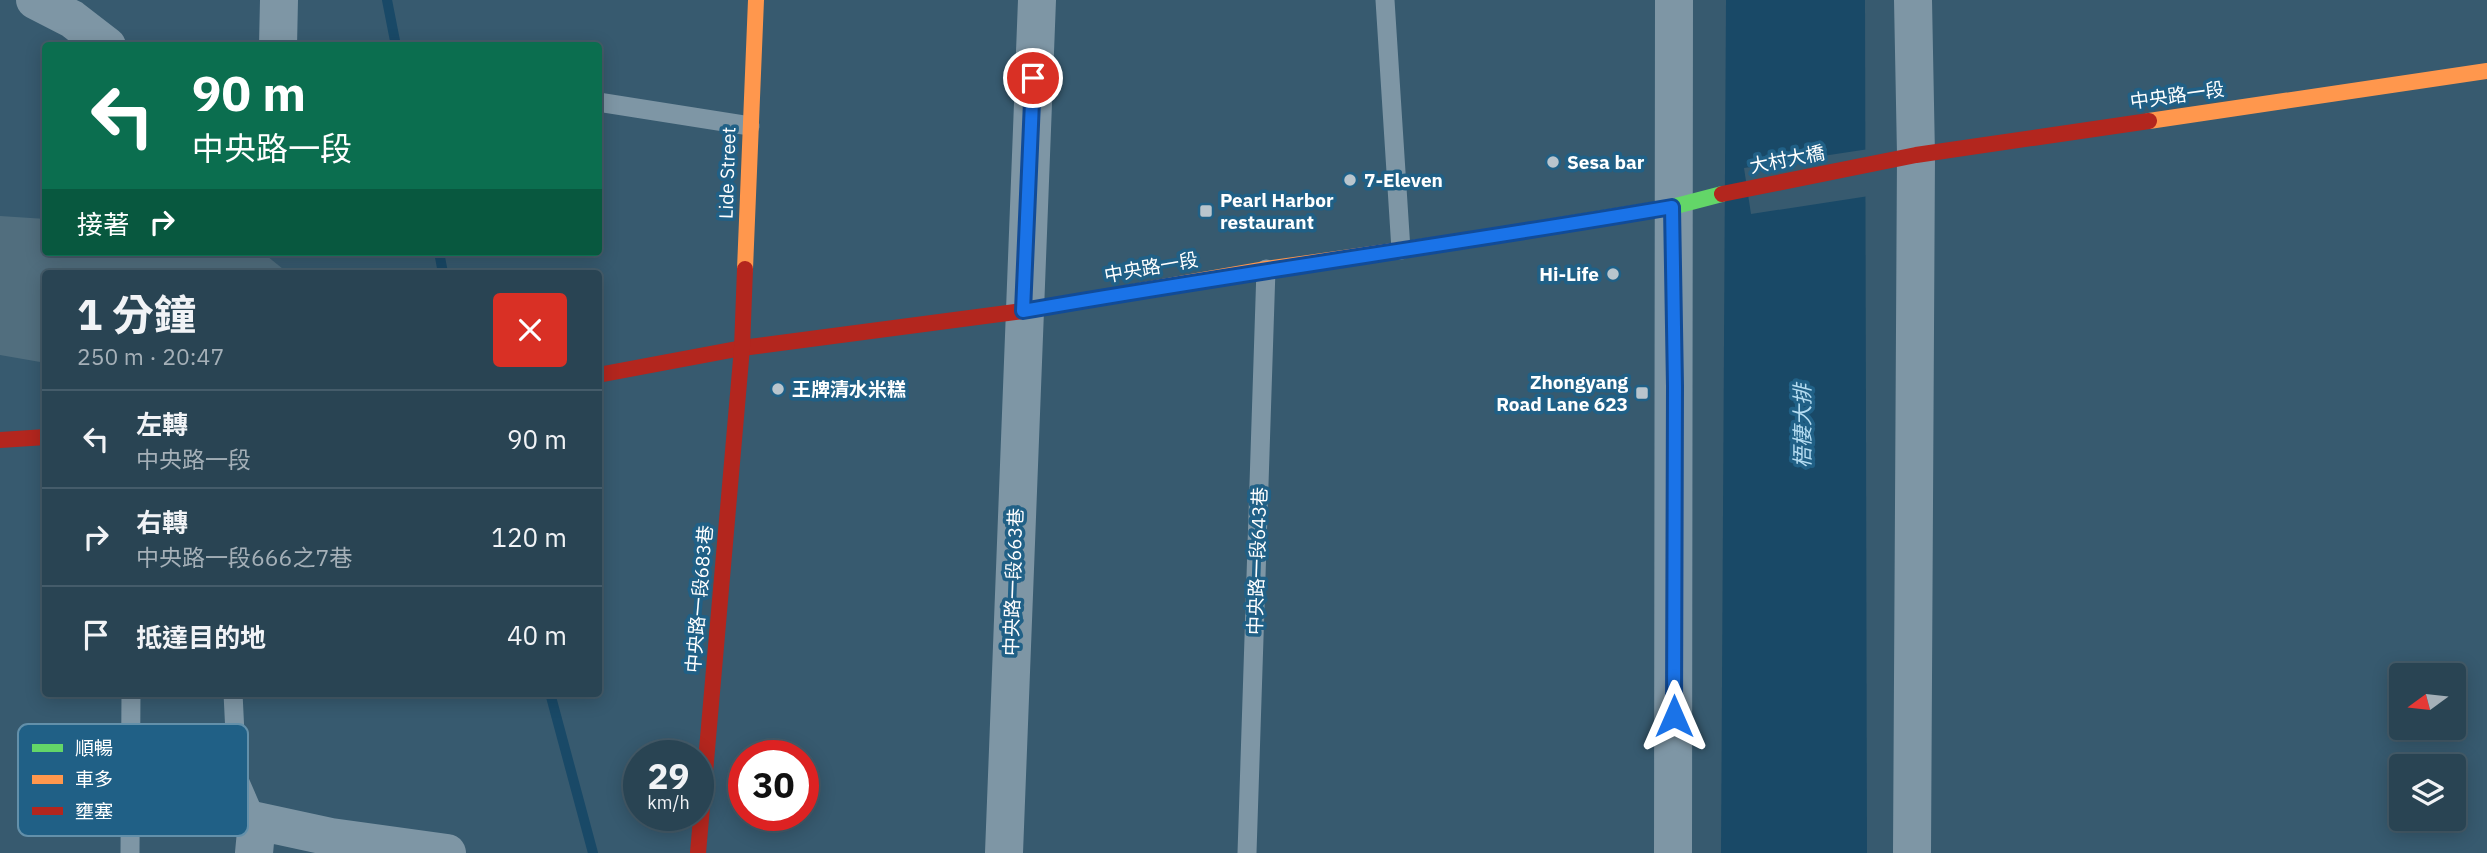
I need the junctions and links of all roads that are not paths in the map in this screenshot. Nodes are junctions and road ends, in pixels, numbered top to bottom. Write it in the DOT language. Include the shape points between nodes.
graph roads {
  1 [pos="35,0"];
  2 [pos="279,0"];
  3 [pos="756,0"];
  4 [pos="1037,0"];
  5 [pos="1385,0"];
  6 [pos="1674,0"];
  7 [pos="1913,0"];
  8 [pos="102,42"];
  9 [pos="278,42"];
  10 [pos="2487,71"];
  11 [pos="602,103"];
  12 [pos="750,126"];
  13 [pos="1916,155"];
  14 [pos="1873,163"];
  15 [pos="1710,196"];
  16 [pos="1672,207"];
  17 [pos="1401,250"];
  18 [pos="1266,269"];
  19 [pos="1023,311"];
  20 [pos="741,348"];
  21 [pos="602,374"];
  22 [pos="42,437"];
  23 [pos="0,440"];
  24 [pos="131,697"];
  25 [pos="233,697"];
  26 [pos="131,724"];
  27 [pos="235,724"];
  28 [pos="248,813"];
  29 [pos="255,837"];
  30 [pos="447,853"];
  31 [pos="698,853"];
  32 [pos="1004,853"];
  33 [pos="1247,853"];
  34 [pos="1673,853"];
  35 [pos="1912,853"];
  1 -- 8 [label="street" via="72,19"];
  2 -- 9 [label="street"];
  3 -- 12 [label="street, Lide Street"];
  4 -- 19 [label="street, 中央路一段663巷"];
  5 -- 17 [label="lane"];
  6 -- 16 [label="street"];
  7 -- 13 [label="street"];
  10 -- 13 [label="street, 中央路一段"];
  11 -- 12 [label="lane"];
  12 -- 20 [label="street, Lide Street"];
  13 -- 14 [label="street, 中央路一段"];
  13 -- 35 [label="street"];
  14 -- 15 [label="street, 大村大橋"];
  15 -- 16 [label="street, 中央路一段"];
  16 -- 17 [label="street, 中央路一段"];
  16 -- 34 [label="street"];
  17 -- 18 [label="street, 中央路一段"];
  18 -- 19 [label="street, 中央路一段"];
  18 -- 33 [label="lane, 中央路一段643巷"];
  19 -- 20 [label="street, 中央路一段"];
  19 -- 32 [label="street, 中央路一段663巷"];
  20 -- 21 [label="street, 中央路一段"];
  20 -- 31 [label="street, 中央路一段683巷"];
  22 -- 23 [label="street"];
  24 -- 26 [label="lane"];
  25 -- 27 [label="lane"];
  28 -- 29 [label="lane"];
  29 -- 30 [label="street" via="331,837"];
}
